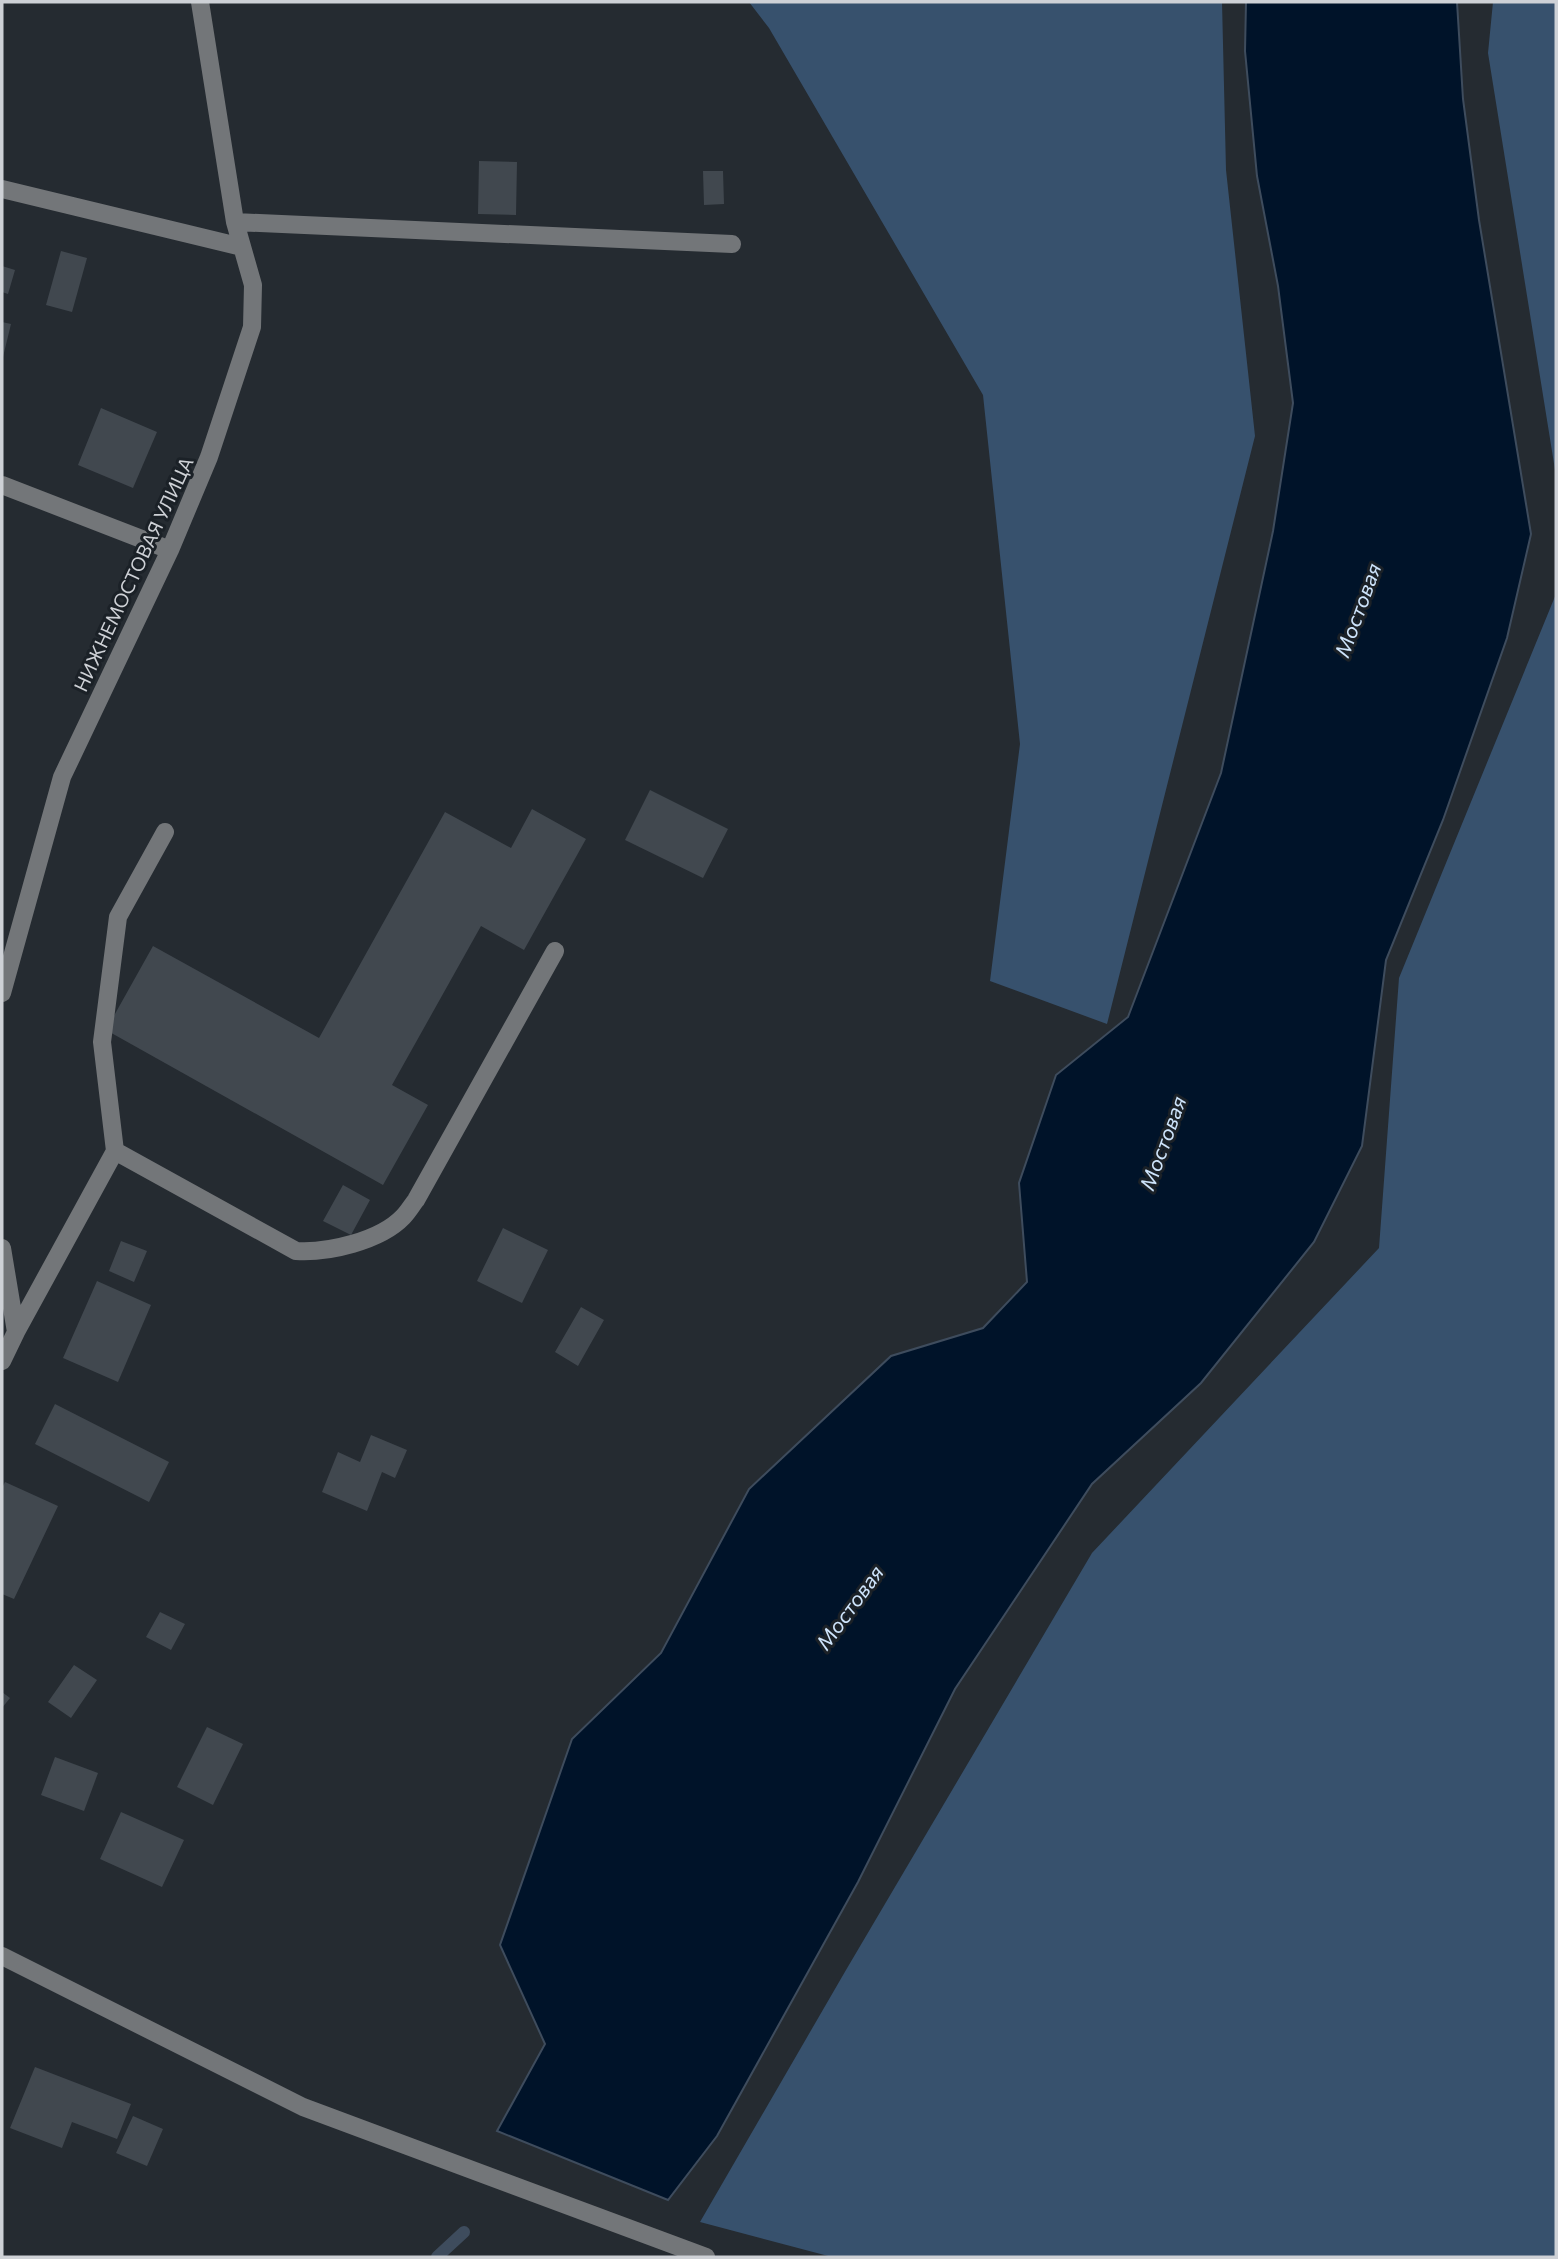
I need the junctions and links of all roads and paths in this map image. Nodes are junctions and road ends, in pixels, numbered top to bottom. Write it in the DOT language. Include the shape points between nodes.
graph roads {
  1 [pos="200,2"];
  2 [pos="2,189"];
  3 [pos="235,222"];
  4 [pos="732,244"];
  5 [pos="242,247"];
  6 [pos="2,485"];
  7 [pos="170,550"];
  8 [pos="165,832"];
  9 [pos="555,951"];
  10 [pos="2,993"];
  11 [pos="115,1151"];
  12 [pos="2,1248"];
  13 [pos="16,1332"];
  14 [pos="2,1361"];
  15 [pos="2,1956"];
  16 [pos="706,2257"];
  1 -- 3 [label="street, НИЖНЕМОСТОВАЯ УЛИЦА"];
  2 -- 5 [label="street"];
  3 -- 4 [label="street"];
  3 -- 5 [label="street, НИЖНЕМОСТОВАЯ УЛИЦА"];
  5 -- 7 [label="street, НИЖНЕМОСТОВАЯ УЛИЦА" via="253,285 252,327 209,457"];
  6 -- 7 [label="street"];
  7 -- 10 [label="street, НИЖНЕМОСТОВАЯ УЛИЦА" via="62,777"];
  8 -- 11 [label="street" via="118,917 102,1042"];
  9 -- 11 [label="street" via="416,1199 387,1230 335,1248 296,1251"];
  11 -- 13 [label="street"];
  12 -- 13 [label="street"];
  13 -- 14 [label="street"];
  15 -- 16 [label="street" via="303,2107"];
}
